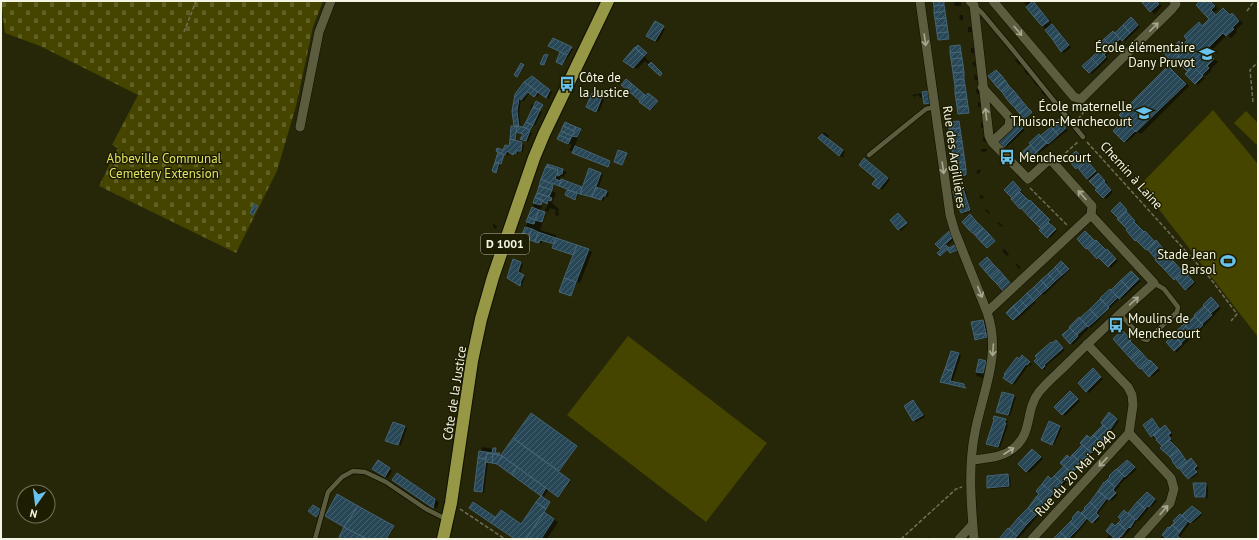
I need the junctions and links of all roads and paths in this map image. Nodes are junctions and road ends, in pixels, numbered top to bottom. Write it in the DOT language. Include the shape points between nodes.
graph roads {
  1 [pos="196,1"];
  2 [pos="331,1"];
  3 [pos="608,1"];
  4 [pos="920,1"];
  5 [pos="993,1"];
  6 [pos="1174,1"];
  7 [pos="1254,1"];
  8 [pos="972,3"];
  9 [pos="1247,11"];
  10 [pos="184,32"];
  11 [pos="1258,62"];
  12 [pos="982,87"];
  13 [pos="1078,98"];
  14 [pos="1253,102"];
  15 [pos="935,107"];
  16 [pos="1073,125"];
  17 [pos="300,127"];
  18 [pos="1082,137"];
  19 [pos="992,142"];
  20 [pos="870,155"];
  21 [pos="1054,164"];
  22 [pos="1028,179"];
  23 [pos="1092,214"];
  24 [pos="1074,232"];
  25 [pos="1154,283"];
  26 [pos="987,312"];
  27 [pos="1120,314"];
  28 [pos="1231,321"];
  29 [pos="1087,344"];
  30 [pos="1130,433"];
  31 [pos="972,460"];
  32 [pos="971,484"];
  33 [pos="451,503"];
  34 [pos="447,523"];
  35 [pos="973,524"];
  36 [pos="315,539"];
  37 [pos="442,539"];
  38 [pos="505,539"];
  39 [pos="902,539"];
  40 [pos="959,539"];
  41 [pos="974,539"];
  42 [pos="1032,539"];
  43 [pos="1138,539"];
  1 -- 10 [label="path"];
  2 -- 17 [label="street" via="320,32"];
  3 -- 33 [label="main road, Côte de la Justice / D 1001" via="534,158 493,277 472,361"];
  4 -- 15 [label="street, Rue des Argillières, one-way"];
  5 -- 13 [label="street, one-way"];
  13 -- 6 [label="street, one-way" via="1172,9 1176,4"];
  7 -- 9 [label="path"];
  8 -- 12 [label="street"];
  8 -- 16 [label="lane, Chemin à Laine"];
  11 -- 14 [label="path" via="1250,70"];
  19 -- 12 [label="street, one-way"];
  12 -- 19 [label="street" via="1010,118 1009,126"];
  13 -- 16 [label="path" via="1083,113"];
  15 -- 20 [label="lane" via="926,109"];
  15 -- 26 [label="street, Rue des Argillières, one-way" via="950,214"];
  16 -- 18 [label="lane, Chemin à Laine"];
  18 -- 21 [label="path"];
  18 -- 28 [label="path, Chemin à Laine" via="1210,278 1237,314"];
  19 -- 22 [label="street"];
  21 -- 22 [label="street" via="1050,159"];
  23 -- 21 [label="street, one-way" via="1092,206"];
  22 -- 24 [label="path" via="1028,186"];
  23 -- 24 [label="street"];
  23 -- 25 [label="street"];
  24 -- 26 [label="street"];
  27 -- 25 [label="street, one-way"];
  25 -- 27 [label="lane" via="1164,289 1178,307 1177,312 1147,340 1143,339"];
  26 -- 31 [label="street, Rue des Argillières, one-way" via="992,324 992,360 975,431"];
  27 -- 29 [label="street"];
  29 -- 30 [label="street, Rue du 20 Mai 1940" via="1130,391 1133,405"];
  31 -- 29 [label="street, one-way" via="1003,455 1021,442 1032,403 1038,393"];
  30 -- 42 [label="street, Rue du 20 Mai 1940, one-way"];
  43 -- 30 [label="street, one-way" via="1170,503 1174,489 1171,478"];
  31 -- 32 [label="street, Rue des Argillières"];
  32 -- 35 [label="street, Rue des Argillières"];
  32 -- 39 [label="path" via="956,489"];
  33 -- 34 [label="main road, Côte de la Justice / D 1001"];
  33 -- 38 [label="path"];
  34 -- 36 [label="lane" via="386,482 365,472 353,471 342,477 328,492"];
  34 -- 37 [label="main road, Côte de la Justice / D 1001"];
  35 -- 40 [label="street"];
  35 -- 41 [label="street, Rue des Argillières"];
}
